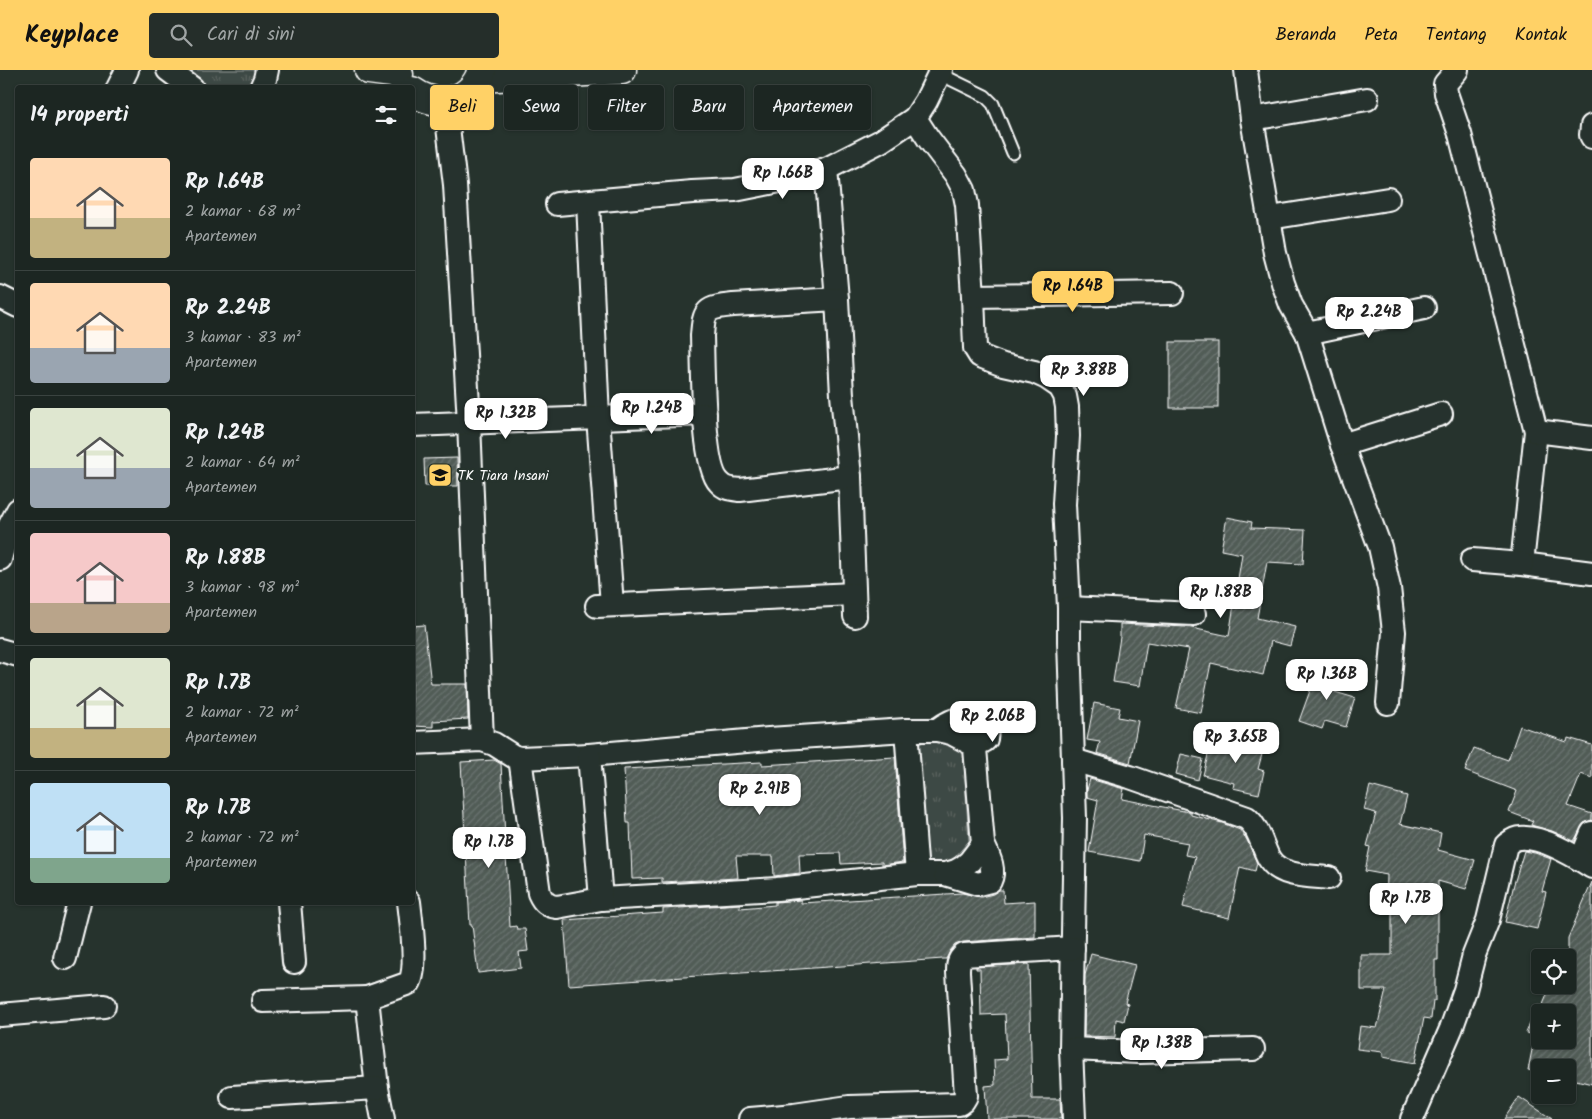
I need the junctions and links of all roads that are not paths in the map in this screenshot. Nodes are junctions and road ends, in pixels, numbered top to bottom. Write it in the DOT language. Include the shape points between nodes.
graph roads {
  1 [pos="127,70"];
  2 [pos="168,70"];
  3 [pos="267,70"];
  4 [pos="369,70"];
  5 [pos="622,70"];
  6 [pos="1246,70"];
  7 [pos="1457,70"];
  8 [pos="940,72"];
  9 [pos="481,74"];
  10 [pos="405,81"];
  11 [pos="120,85"];
  12 [pos="188,85"];
  13 [pos="262,85"];
  14 [pos="475,85"];
  15 [pos="415,91"];
  16 [pos="1367,100"];
  17 [pos="430,101"];
  18 [pos="915,118"];
  19 [pos="1252,118"];
  20 [pos="1592,126"];
  21 [pos="448,130"];
  22 [pos="1592,137"];
  23 [pos="1013,153"];
  24 [pos="826,169"];
  25 [pos="1388,199"];
  26 [pos="588,202"];
  27 [pos="557,204"];
  28 [pos="1270,218"];
  29 [pos="1172,293"];
  30 [pos="973,296"];
  31 [pos="0,297"];
  32 [pos="837,299"];
  33 [pos="15,304"];
  34 [pos="1424,308"];
  35 [pos="1307,333"];
  36 [pos="705,414"];
  37 [pos="1441,414"];
  38 [pos="598,417"];
  39 [pos="469,422"];
  40 [pos="415,425"];
  41 [pos="1536,431"];
  42 [pos="1592,438"];
  43 [pos="1342,445"];
  44 [pos="850,477"];
  45 [pos="15,516"];
  46 [pos="0,559"];
  47 [pos="1472,560"];
  48 [pos="1522,564"];
  49 [pos="1592,573"];
  50 [pos="1069,608"];
  51 [pos="1194,614"];
  52 [pos="0,650"];
  53 [pos="15,654"];
  54 [pos="1388,703"];
  55 [pos="906,730"];
  56 [pos="482,740"];
  57 [pos="415,743"];
  58 [pos="589,755"];
  59 [pos="520,758"];
  60 [pos="1074,760"];
  61 [pos="1592,833"];
  62 [pos="1586,863"];
  63 [pos="917,874"];
  64 [pos="1329,878"];
  65 [pos="600,899"];
  66 [pos="78,905"];
  67 [pos="289,905"];
  68 [pos="410,905"];
  69 [pos="1073,948"];
  70 [pos="65,958"];
  71 [pos="294,962"];
  72 [pos="367,998"];
  73 [pos="263,1001"];
  74 [pos="104,1006"];
  75 [pos="0,1015"];
  76 [pos="1071,1049"];
  77 [pos="1254,1049"];
  78 [pos="377,1088"];
  79 [pos="232,1097"];
  80 [pos="383,1119"];
  81 [pos="750,1119"];
  82 [pos="1074,1119"];
  83 [pos="1412,1119"];
  1 -- 11 [label="street"];
  2 -- 12 [label="street"];
  3 -- 13 [label="street"];
  4 -- 10 [label="street"];
  5 -- 9 [label="street"];
  6 -- 19 [label="street"];
  7 -- 41 [label="street" via="1445,84 1446,93 1460,134"];
  8 -- 18 [label="street"];
  8 -- 23 [label="lane" via="985,96 993,104"];
  9 -- 14 [label="street"];
  15 -- 17 [label="street"];
  16 -- 19 [label="street"];
  18 -- 24 [label="street" via="881,141"];
  18 -- 30 [label="street" via="964,190"];
  19 -- 28 [label="street"];
  20 -- 22 [label="street"];
  21 -- 39 [label="street" via="455,185"];
  24 -- 26 [label="street" via="735,190"];
  24 -- 32 [label="street"];
  25 -- 28 [label="street"];
  26 -- 27 [label="street"];
  26 -- 38 [label="street"];
  28 -- 35 [label="street" via="1283,283"];
  29 -- 30 [label="street"];
  30 -- 50 [label="street" via="975,348 980,356 1040,375 1060,387 1065,396 1068,436 1064,504"];
  31 -- 33 [label="street"];
  32 -- 36 [label="street" via="733,305 708,311 703,319 702,336"];
  32 -- 44 [label="street"];
  34 -- 35 [label="street"];
  35 -- 43 [label="street"];
  36 -- 38 [label="street"];
  36 -- 44 [label="street" via="712,471 727,488 740,490"];
  37 -- 43 [label="street"];
  38 -- 39 [label="street"];
  38 -- 44 [label="street" via="604,605 854,605"];
  39 -- 40 [label="street"];
  39 -- 56 [label="street"];
  41 -- 42 [label="street"];
  41 -- 48 [label="street"];
  43 -- 54 [label="street" via="1380,547 1389,588 1394,632"];
  45 -- 46 [label="street"];
  47 -- 48 [label="street"];
  48 -- 49 [label="street"];
  50 -- 51 [label="street"];
  50 -- 60 [label="street"];
  52 -- 53 [label="street"];
  55 -- 58 [label="street"];
  55 -- 63 [label="street"];
  55 -- 63 [label="street" via="951,733 972,744 976,750 982,844 963,867 945,874"];
  56 -- 57 [label="street"];
  56 -- 59 [label="street"];
  58 -- 59 [label="street"];
  58 -- 65 [label="street"];
  59 -- 65 [label="street" via="542,899 557,907"];
  60 -- 64 [label="street" via="1247,818 1255,825 1269,860 1275,866 1286,872"];
  60 -- 69 [label="street"];
  61 -- 62 [label="street"];
  62 -- 83 [label="street" via="1544,842 1521,838 1506,845 1488,920 1454,1021"];
  63 -- 65 [label="street" via="777,889"];
  66 -- 70 [label="street"];
  67 -- 71 [label="street"];
  68 -- 72 [label="street" via="413,978 410,983"];
  69 -- 76 [label="street"];
  69 -- 81 [label="street" via="964,955 960,958 958,972 966,1096 959,1104 849,1107"];
  72 -- 73 [label="street"];
  72 -- 78 [label="street"];
  74 -- 75 [label="street"];
  76 -- 77 [label="street" via="1139,1052"];
  76 -- 82 [label="street"];
  78 -- 79 [label="street"];
  78 -- 80 [label="street"];
}
